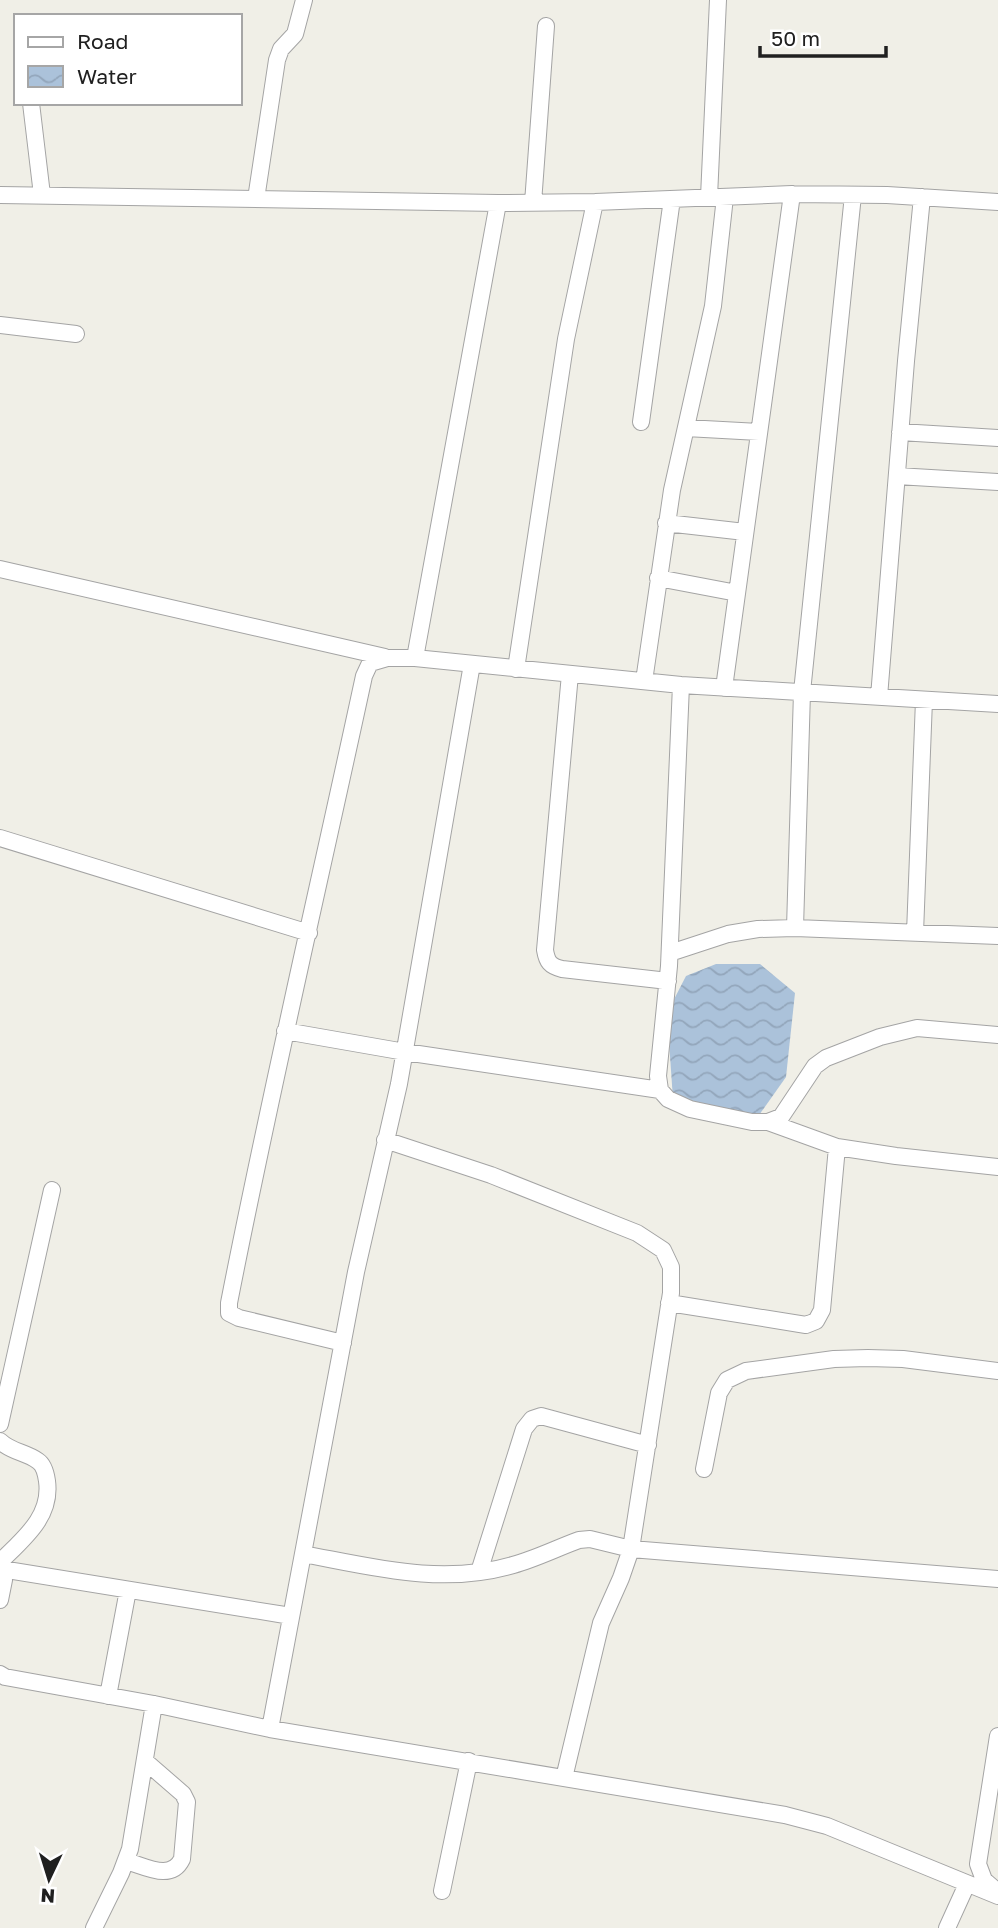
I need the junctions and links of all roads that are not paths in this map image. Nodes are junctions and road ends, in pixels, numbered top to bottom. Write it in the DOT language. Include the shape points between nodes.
graph roads {
  1 [pos="304,0"];
  2 [pos="718,0"];
  3 [pos="547,26"];
  4 [pos="31,105"];
  5 [pos="714,190"];
  6 [pos="792,194"];
  7 [pos="0,195"];
  8 [pos="42,195"];
  9 [pos="853,195"];
  10 [pos="922,197"];
  11 [pos="256,199"];
  12 [pos="672,199"];
  13 [pos="595,202"];
  14 [pos="998,202"];
  15 [pos="498,203"];
  16 [pos="533,203"];
  17 [pos="0,325"];
  18 [pos="76,334"];
  19 [pos="641,422"];
  20 [pos="685,428"];
  21 [pos="759,432"];
  22 [pos="900,432"];
  23 [pos="998,438"];
  24 [pos="897,477"];
  25 [pos="998,482"];
  26 [pos="666,523"];
  27 [pos="745,532"];
  28 [pos="0,569"];
  29 [pos="658,578"];
  30 [pos="737,593"];
  31 [pos="387,657"];
  32 [pos="415,658"];
  33 [pos="472,664"];
  34 [pos="516,668"];
  35 [pos="570,674"];
  36 [pos="644,681"];
  37 [pos="681,685"];
  38 [pos="724,688"];
  39 [pos="802,692"];
  40 [pos="879,697"];
  41 [pos="925,700"];
  42 [pos="998,704"];
  43 [pos="0,838"];
  44 [pos="795,928"];
  45 [pos="309,933"];
  46 [pos="915,933"];
  47 [pos="998,936"];
  48 [pos="670,953"];
  49 [pos="668,981"];
  50 [pos="285,1031"];
  51 [pos="998,1035"];
  52 [pos="405,1052"];
  53 [pos="660,1090"];
  54 [pos="768,1122"];
  55 [pos="385,1140"];
  56 [pos="837,1147"];
  57 [pos="998,1167"];
  58 [pos="52,1190"];
  59 [pos="669,1303"];
  60 [pos="343,1343"];
  61 [pos="998,1371"];
  62 [pos="0,1424"];
  63 [pos="0,1441"];
  64 [pos="648,1445"];
  65 [pos="704,1469"];
  66 [pos="631,1549"];
  67 [pos="303,1554"];
  68 [pos="0,1562"];
  69 [pos="0,1568"];
  70 [pos="479,1572"];
  71 [pos="998,1579"];
  72 [pos="128,1590"];
  73 [pos="0,1600"];
  74 [pos="291,1616"];
  75 [pos="0,1674"];
  76 [pos="108,1696"];
  77 [pos="154,1704"];
  78 [pos="270,1729"];
  79 [pos="998,1736"];
  80 [pos="145,1761"];
  81 [pos="469,1761"];
  82 [pos="564,1778"];
  83 [pos="126,1861"];
  84 [pos="967,1884"];
  85 [pos="442,1891"];
  86 [pos="998,1894"];
  87 [pos="94,1928"];
  88 [pos="947,1928"];
  1 -- 11 [label="street" via="295,34 277,60"];
  2 -- 5 [label="street"];
  3 -- 16 [label="street"];
  4 -- 8 [label="street"];
  5 -- 6 [label="street"];
  5 -- 12 [label="street"];
  5 -- 20 [label="street" via="713,306"];
  6 -- 9 [label="street"];
  6 -- 21 [label="street"];
  7 -- 8 [label="street"];
  8 -- 11 [label="street"];
  9 -- 10 [label="street"];
  9 -- 39 [label="street"];
  10 -- 14 [label="street"];
  10 -- 22 [label="street"];
  11 -- 15 [label="street"];
  12 -- 13 [label="street"];
  12 -- 19 [label="street"];
  13 -- 16 [label="street"];
  13 -- 34 [label="street" via="566,339"];
  15 -- 16 [label="street"];
  15 -- 32 [label="street"];
  17 -- 18 [label="street"];
  20 -- 21 [label="street"];
  20 -- 26 [label="street"];
  21 -- 27 [label="street"];
  22 -- 23 [label="street"];
  22 -- 24 [label="street"];
  24 -- 25 [label="street"];
  24 -- 40 [label="street"];
  26 -- 27 [label="street"];
  26 -- 29 [label="street"];
  27 -- 30 [label="street"];
  28 -- 31 [label="street"];
  29 -- 30 [label="street"];
  29 -- 36 [label="street"];
  30 -- 38 [label="street"];
  31 -- 32 [label="street"];
  31 -- 45 [label="street" via="370,663 365,676"];
  32 -- 33 [label="street"];
  33 -- 34 [label="street"];
  33 -- 52 [label="street"];
  34 -- 35 [label="street"];
  35 -- 36 [label="street"];
  35 -- 49 [label="street" via="546,959 562,969"];
  36 -- 37 [label="street"];
  37 -- 38 [label="street"];
  37 -- 48 [label="street"];
  38 -- 39 [label="street"];
  39 -- 40 [label="street"];
  39 -- 44 [label="street"];
  40 -- 41 [label="street"];
  41 -- 42 [label="street"];
  41 -- 46 [label="street"];
  43 -- 45 [label="street"];
  44 -- 46 [label="street"];
  44 -- 48 [label="street" via="728,934"];
  45 -- 50 [label="street"];
  46 -- 47 [label="street"];
  48 -- 49 [label="street"];
  49 -- 53 [label="street"];
  50 -- 52 [label="street"];
  50 -- 60 [label="street" via="229,1313"];
  51 -- 54 [label="street" via="917,1028 880,1037 815,1066 780,1117"];
  52 -- 53 [label="street"];
  52 -- 55 [label="street"];
  53 -- 54 [label="street" via="690,1109"];
  54 -- 56 [label="street"];
  55 -- 59 [label="street" via="491,1175 637,1233 663,1250 667,1258 671,1267"];
  55 -- 60 [label="street"];
  56 -- 57 [label="street"];
  56 -- 59 [label="street" via="822,1310 816,1321 806,1325"];
  58 -- 62 [label="street"];
  59 -- 64 [label="street"];
  60 -- 67 [label="street"];
  61 -- 65 [label="street" via="868,1358 746,1371 727,1380 719,1393"];
  63 -- 68 [label="street" via="38,1461 48,1493 39,1521"];
  64 -- 66 [label="street"];
  64 -- 70 [label="street" via="541,1416 531,1419"];
  66 -- 70 [label="street" via="579,1540 513,1565"];
  66 -- 71 [label="street"];
  66 -- 82 [label="street" via="601,1623"];
  67 -- 70 [label="street" via="424,1575"];
  67 -- 74 [label="street"];
  69 -- 72 [label="street"];
  69 -- 73 [label="street" via="4,1580"];
  72 -- 74 [label="street"];
  72 -- 76 [label="street"];
  74 -- 78 [label="street"];
  75 -- 76 [label="street"];
  76 -- 77 [label="street"];
  77 -- 78 [label="street"];
  77 -- 80 [label="street"];
  78 -- 81 [label="street"];
  79 -- 86 [label="street" via="978,1864 984,1880"];
  80 -- 83 [label="street"];
  80 -- 83 [label="street" via="187,1802 182,1859 172,1872"];
  81 -- 82 [label="street"];
  81 -- 85 [label="street"];
  82 -- 84 [label="street" via="827,1826"];
  83 -- 87 [label="street"];
  84 -- 86 [label="street"];
  84 -- 88 [label="street"];
}
